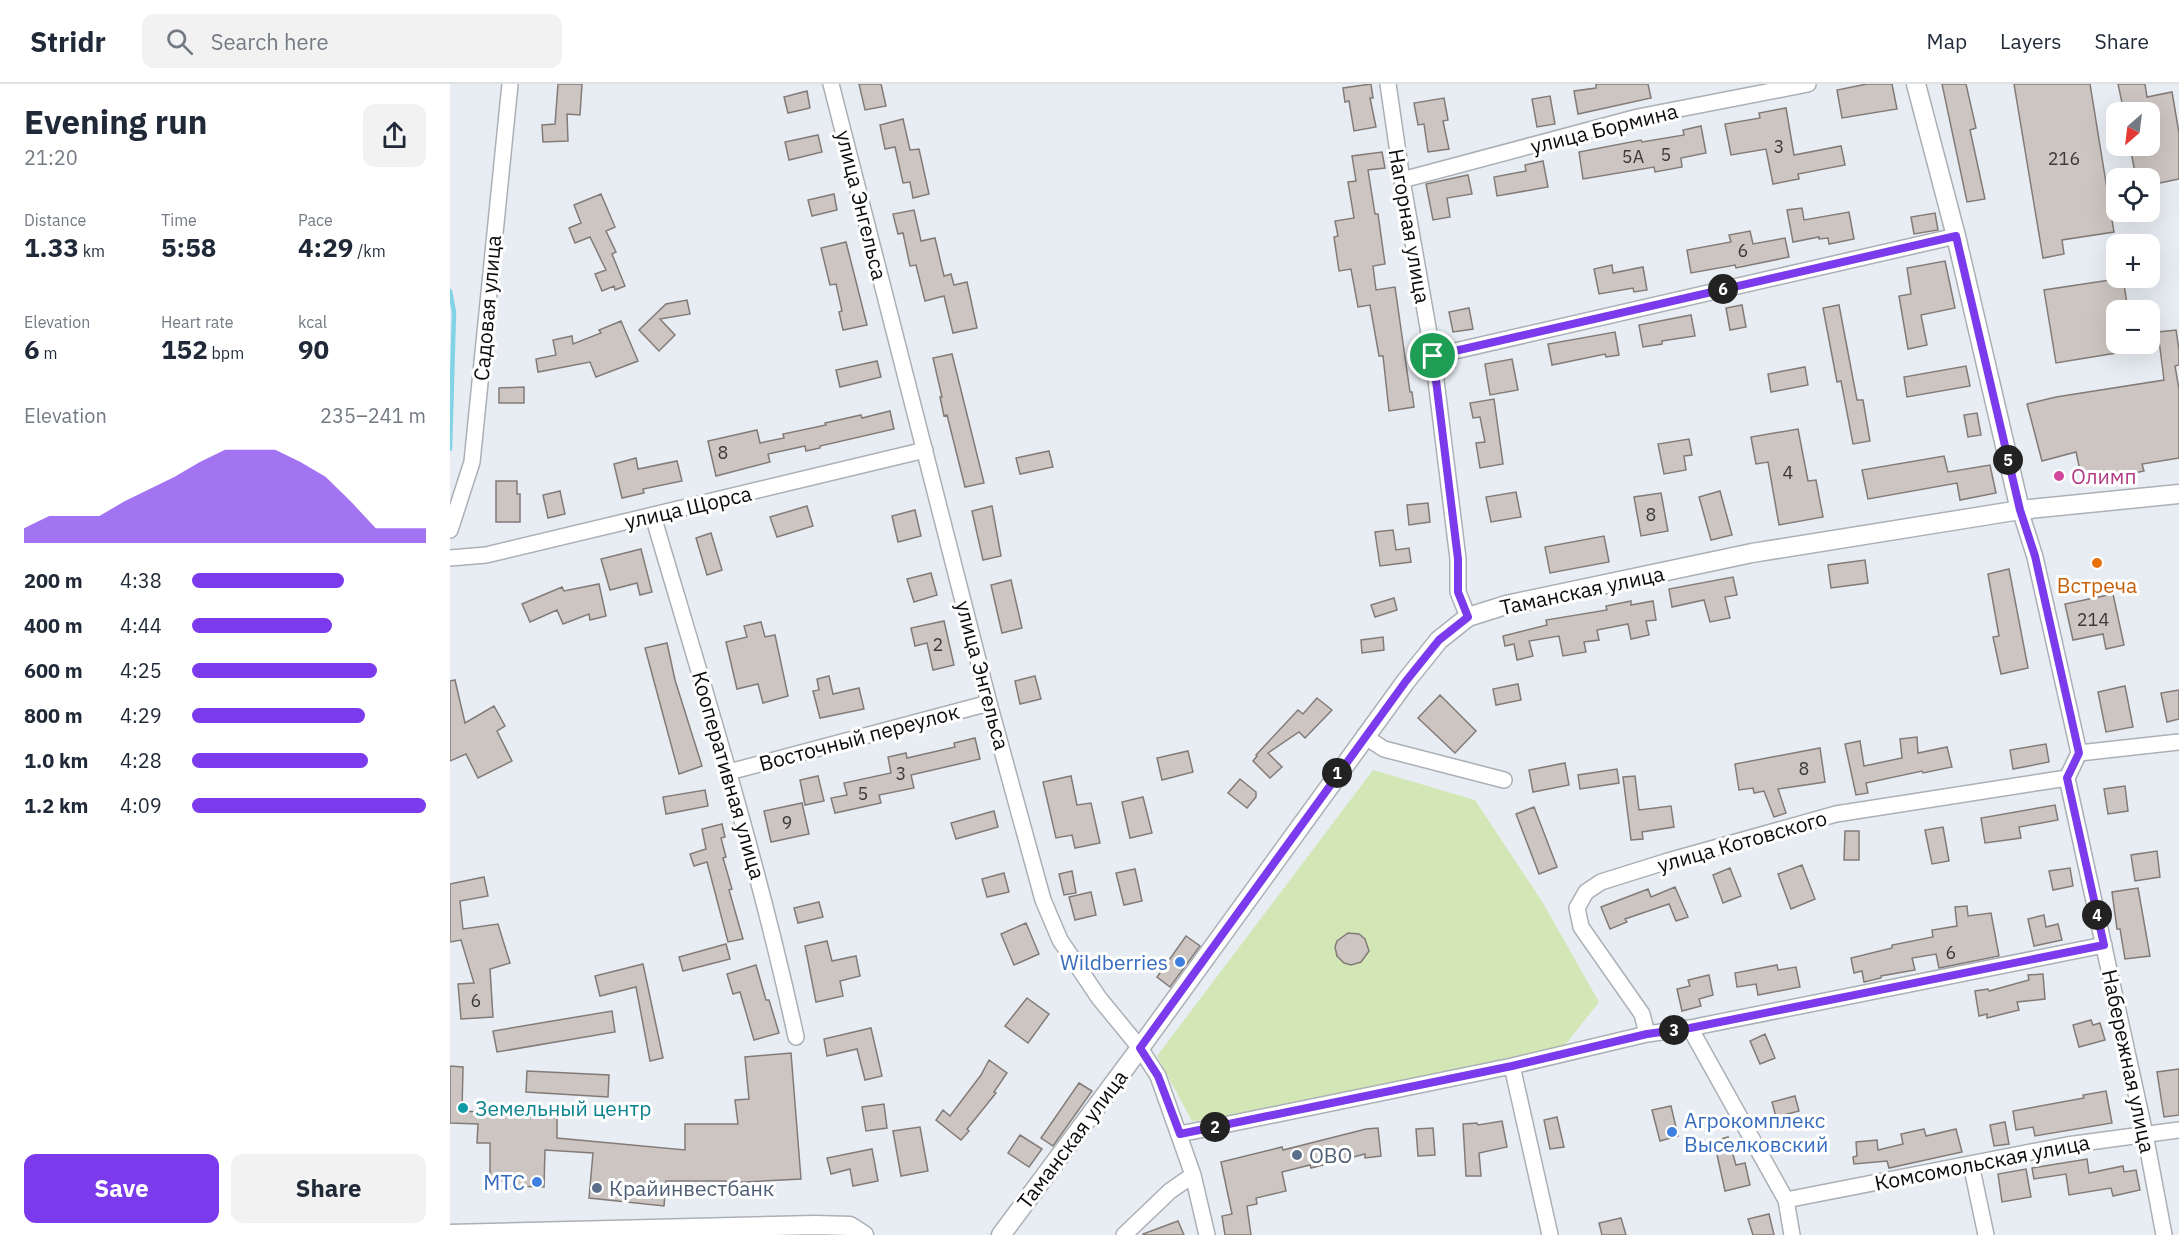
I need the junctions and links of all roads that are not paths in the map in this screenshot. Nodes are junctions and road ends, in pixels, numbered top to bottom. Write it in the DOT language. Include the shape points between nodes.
graph roads {
  1 [pos="510,84"];
  2 [pos="831,84"];
  3 [pos="1388,84"];
  4 [pos="1809,84"];
  5 [pos="1916,84"];
  6 [pos="1402,180"];
  7 [pos="1956,236"];
  8 [pos="1433,356"];
  9 [pos="925,450"];
  10 [pos="2179,494"];
  11 [pos="2020,510"];
  12 [pos="653,516"];
  13 [pos="450,530"];
  14 [pos="450,558"];
  15 [pos="1468,617"];
  16 [pos="989,703"];
  17 [pos="1364,736"];
  18 [pos="2179,742"];
  19 [pos="2079,753"];
  20 [pos="729,772"];
  21 [pos="2067,778"];
  22 [pos="1504,780"];
  23 [pos="2104,945"];
  24 [pos="1690,1028"];
  25 [pos="1647,1034"];
  26 [pos="796,1037"];
  27 [pos="1140,1048"];
  28 [pos="1512,1066"];
  29 [pos="2179,1130"];
  30 [pos="1180,1134"];
  31 [pos="2145,1134"];
  32 [pos="1971,1164"];
  33 [pos="1193,1175"];
  34 [pos="1786,1200"];
  35 [pos="450,1234"];
  36 [pos="864,1235"];
  37 [pos="1001,1235"];
  38 [pos="1124,1235"];
  39 [pos="1207,1235"];
  40 [pos="1550,1235"];
  41 [pos="1792,1235"];
  42 [pos="1986,1235"];
  43 [pos="2164,1235"];
  1 -- 13 [label="street, Садовая улица" via="472,462"];
  2 -- 9 [label="street, улица Энгельса"];
  3 -- 6 [label="street, Нагорная улица"];
  4 -- 6 [label="street, улица Бормина" via="1638,117"];
  5 -- 7 [label="street"];
  6 -- 8 [label="street, Нагорная улица"];
  7 -- 8 [label="street"];
  7 -- 11 [label="street"];
  8 -- 15 [label="street, Нагорная улица" via="1458,559 1458,592"];
  9 -- 12 [label="street, улица Щорса"];
  9 -- 16 [label="street, улица Энгельса"];
  10 -- 11 [label="street, Таманская улица"];
  11 -- 15 [label="street, Таманская улица" via="1752,553 1506,605"];
  11 -- 19 [label="street" via="2035,556"];
  12 -- 14 [label="street, улица Щорса" via="486,555"];
  12 -- 20 [label="street, Кооперативная улица"];
  15 -- 17 [label="street, Таманская улица" via="1439,640"];
  16 -- 20 [label="street, Восточный переулок"];
  16 -- 27 [label="street, улица Энгельса" via="1043,900 1060,940 1099,998"];
  17 -- 22 [label="street" via="1384,749"];
  17 -- 27 [label="street, Таманская улица"];
  18 -- 19 [label="street"];
  19 -- 21 [label="street"];
  20 -- 26 [label="street, Кооперативная улица" via="778,951"];
  21 -- 23 [label="street, Набережная улица"];
  21 -- 25 [label="street, улица Котовского" via="1836,814 1601,882 1586,892 1577,908 1581,927 1642,1014"];
  23 -- 24 [label="street"];
  23 -- 31 [label="street, Набережная улица"];
  24 -- 25 [label="street"];
  24 -- 34 [label="street"];
  25 -- 28 [label="street"];
  27 -- 30 [label="street, улица Энгельса" via="1158,1076"];
  27 -- 37 [label="street, Таманская улица"];
  28 -- 30 [label="street"];
  28 -- 40 [label="street"];
  29 -- 31 [label="street, Комсомольская улица"];
  30 -- 33 [label="street, улица Энгельса"];
  31 -- 32 [label="street, Комсомольская улица"];
  31 -- 43 [label="street, Набережная улица"];
  32 -- 34 [label="street, Комсомольская улица"];
  32 -- 42 [label="street"];
  33 -- 38 [label="street" via="1170,1191"];
  33 -- 39 [label="street, улица Энгельса"];
  34 -- 41 [label="street"];
  35 -- 36 [label="street" via="815,1225 850,1226"];
}
